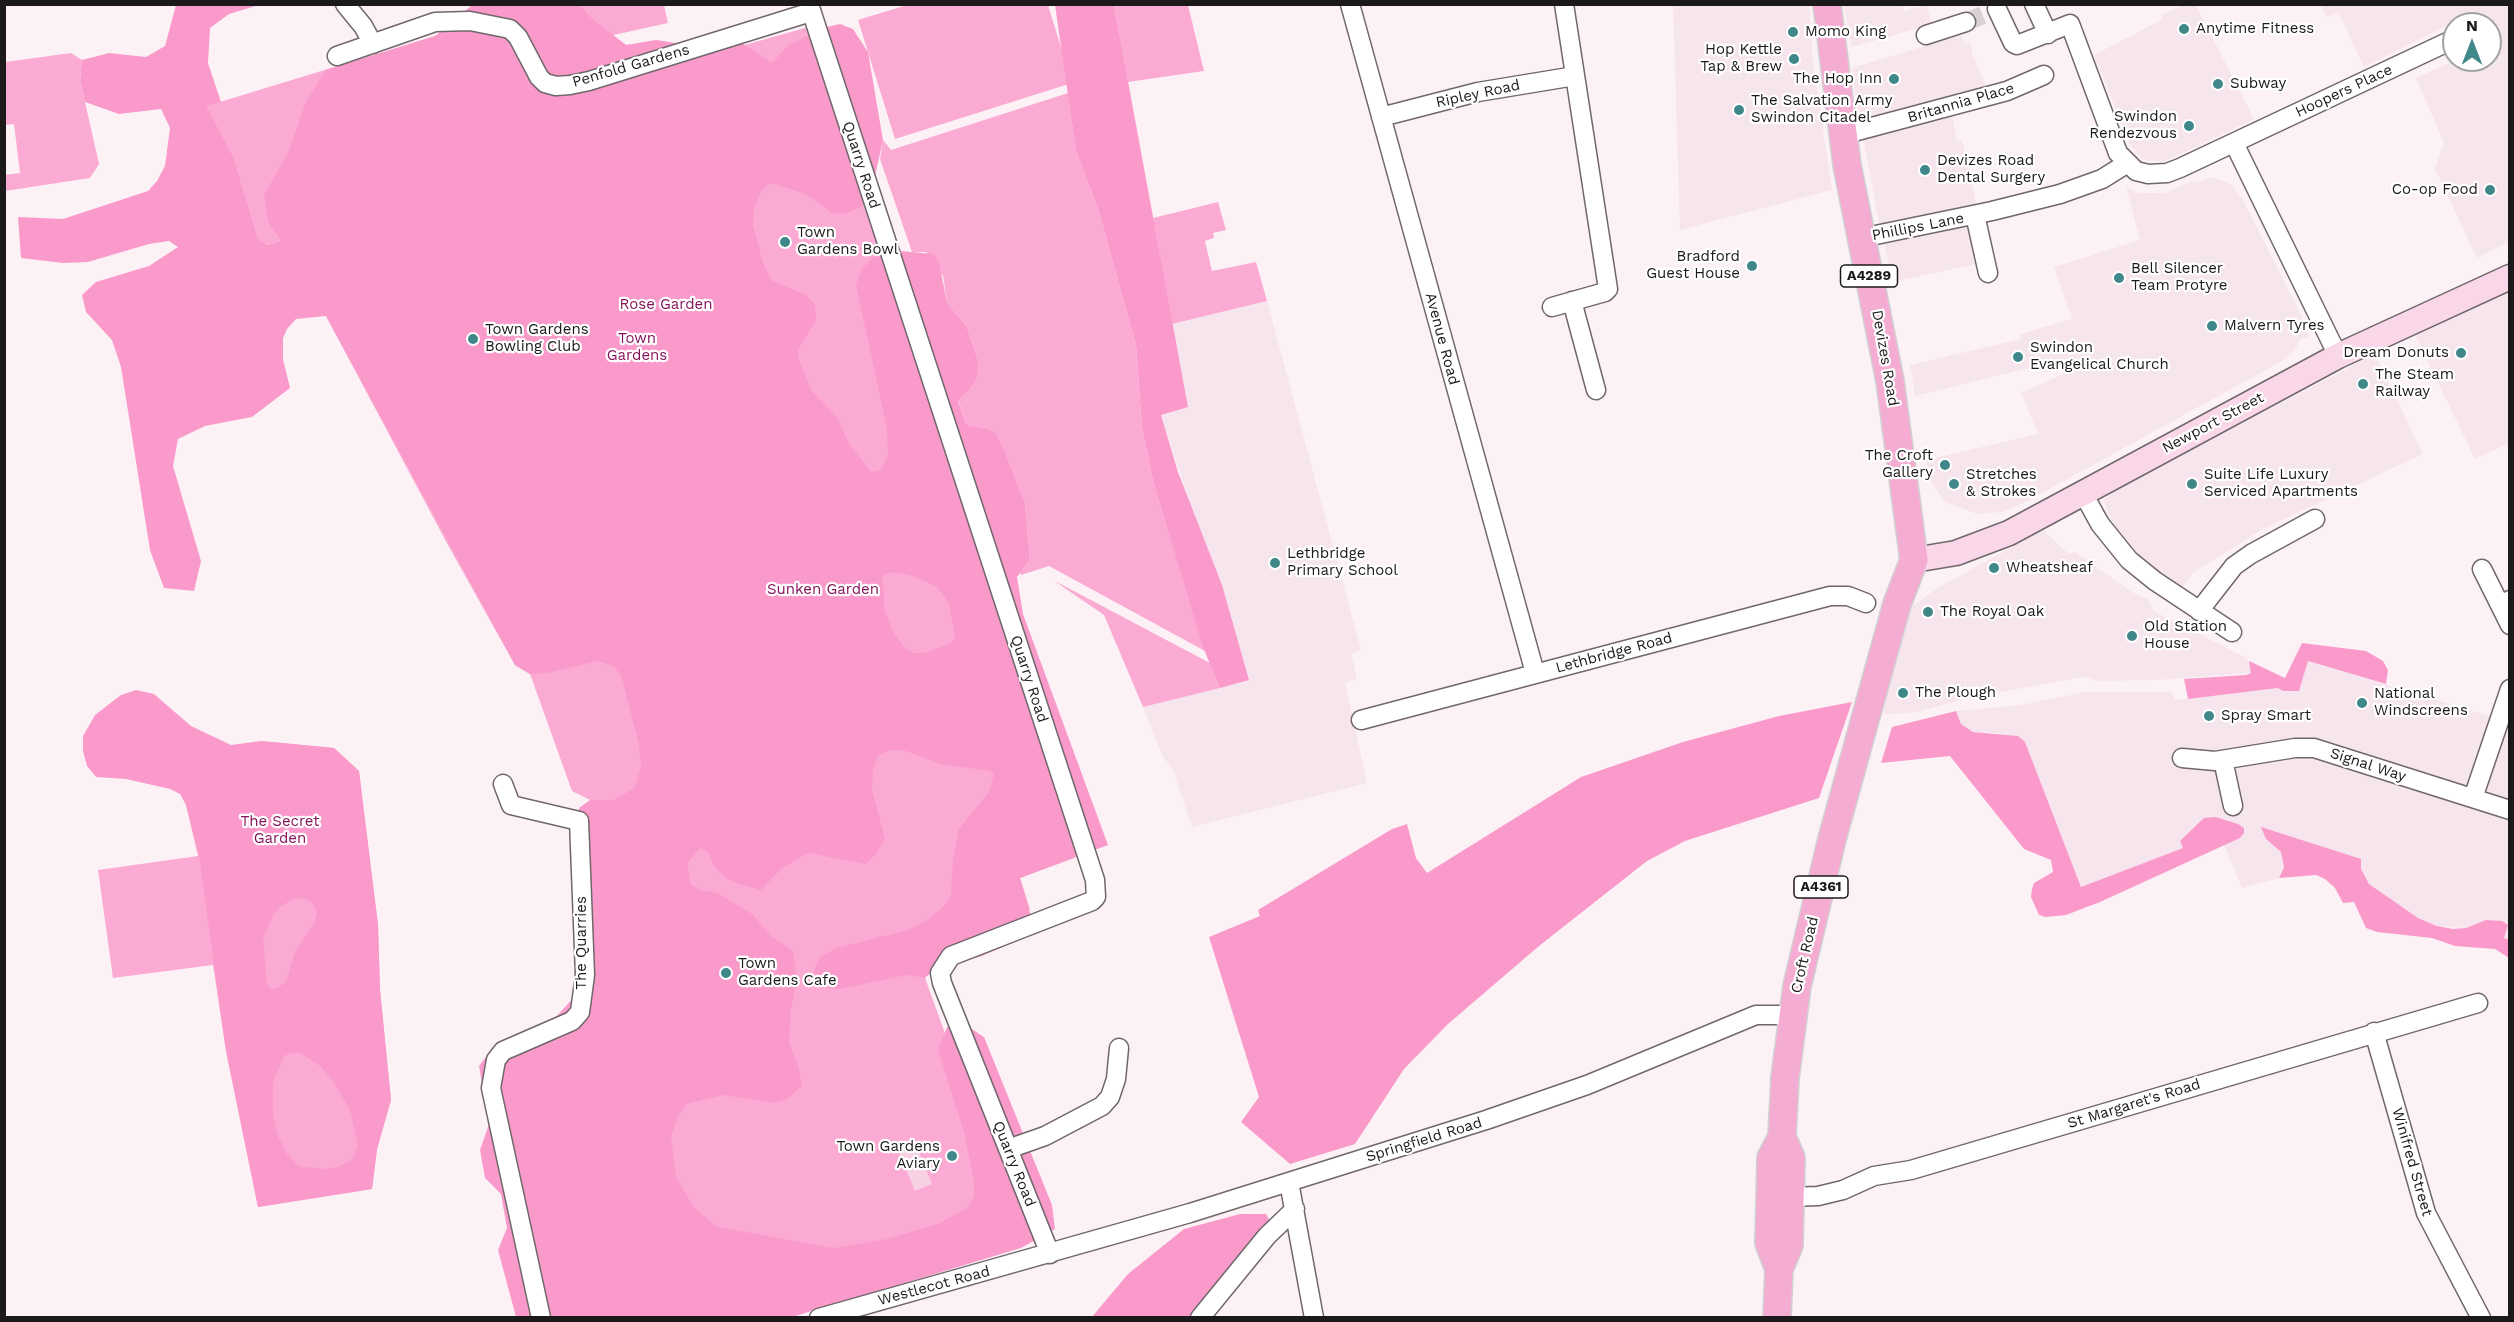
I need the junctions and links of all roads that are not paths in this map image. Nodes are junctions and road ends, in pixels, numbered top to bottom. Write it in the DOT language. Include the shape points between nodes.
graph roads {
  1 [pos="345,4"];
  2 [pos="1350,4"];
  3 [pos="1564,4"];
  4 [pos="1827,4"];
  5 [pos="2034,4"];
  6 [pos="810,8"];
  7 [pos="1997,9"];
  8 [pos="1966,22"];
  9 [pos="2048,34"];
  10 [pos="1926,35"];
  11 [pos="372,44"];
  12 [pos="2442,45"];
  13 [pos="337,56"];
  14 [pos="2044,75"];
  15 [pos="1575,76"];
  16 [pos="1381,117"];
  17 [pos="1842,135"];
  18 [pos="2234,143"];
  19 [pos="2126,164"];
  20 [pos="1983,213"];
  21 [pos="1861,238"];
  22 [pos="1988,273"];
  23 [pos="2510,277"];
  24 [pos="1572,302"];
  25 [pos="1552,307"];
  26 [pos="2338,356"];
  27 [pos="1596,390"];
  28 [pos="2083,493"];
  29 [pos="2314,519"];
  30 [pos="1914,560"];
  31 [pos="2482,569"];
  32 [pos="2505,602"];
  33 [pos="1866,603"];
  34 [pos="2199,611"];
  35 [pos="2510,625"];
  36 [pos="2232,632"];
  37 [pos="1535,673"];
  38 [pos="2510,689"];
  39 [pos="1869,708"];
  40 [pos="1361,720"];
  41 [pos="2182,758"];
  42 [pos="2223,760"];
  43 [pos="503,784"];
  44 [pos="2473,798"];
  45 [pos="2233,806"];
  46 [pos="2510,810"];
  47 [pos="2478,1003"];
  48 [pos="1792,1015"];
  49 [pos="2374,1032"];
  50 [pos="1119,1048"];
  51 [pos="1782,1137"];
  52 [pos="1008,1149"];
  53 [pos="1289,1182"];
  54 [pos="1790,1197"];
  55 [pos="1295,1209"];
  56 [pos="1050,1254"];
  57 [pos="1779,1269"];
  58 [pos="541,1317"];
  59 [pos="819,1317"];
  60 [pos="1200,1317"];
  61 [pos="1314,1317"];
  62 [pos="1777,1317"];
  63 [pos="2481,1317"];
  1 -- 11 [label="street"];
  2 -- 16 [label="street, Avenue Road"];
  3 -- 15 [label="street"];
  4 -- 17 [label="main road, Devizes Road / A4289"];
  5 -- 9 [label="street"];
  6 -- 11 [label="street, Penfold Gardens" via="589,81 556,86 539,77 510,29 493,24 435,22"];
  6 -- 52 [label="street, Quarry Road" via="1097,889 1092,901 951,956 940,973"];
  7 -- 9 [label="street" via="2017,45"];
  8 -- 10 [label="street"];
  9 -- 19 [label="street" via="2070,24 2111,140"];
  11 -- 13 [label="street, Penfold Gardens"];
  12 -- 18 [label="street, Hoopers Place"];
  14 -- 17 [label="street, Britannia Place" via="2007,91"];
  15 -- 16 [label="street, Ripley Road" via="1478,92"];
  15 -- 24 [label="street" via="1608,289"];
  16 -- 37 [label="street, Avenue Road"];
  17 -- 21 [label="main road, Devizes Road / A4289"];
  18 -- 19 [label="street, Hoopers Place" via="2167,173 2142,173"];
  18 -- 26 [label="street"];
  19 -- 20 [label="street" via="2086,186"];
  20 -- 21 [label="street, Phillips Lane"];
  20 -- 22 [label="street, Phillips Lane"];
  21 -- 30 [label="main road, Devizes Road / A4289" via="1890,381"];
  23 -- 26 [label="main road, Newport Street"];
  24 -- 25 [label="street"];
  24 -- 27 [label="street"];
  26 -- 28 [label="main road, Newport Street"];
  28 -- 30 [label="main road, Newport Street" via="2020,528 1973,548"];
  28 -- 34 [label="street" via="2100,524 2123,553"];
  29 -- 34 [label="street" via="2234,566"];
  30 -- 39 [label="main road, Devizes Road / A4361" via="1897,604"];
  31 -- 32 [label="street"];
  32 -- 35 [label="street"];
  33 -- 37 [label="street, Lethbridge Road" via="1848,596 1830,596"];
  34 -- 36 [label="street"];
  37 -- 40 [label="street, Lethbridge Road"];
  38 -- 44 [label="street"];
  39 -- 48 [label="main road, Croft Road / A4361" via="1813,918"];
  41 -- 42 [label="street, Signal Way"];
  42 -- 44 [label="street, Signal Way" via="2314,748"];
  42 -- 45 [label="street"];
  43 -- 58 [label="street, The Quarries" via="511,805 579,821 585,975 580,1012 572,1021 503,1051 496,1060 491,1088"];
  44 -- 46 [label="street, Signal Way"];
  47 -- 49 [label="street, St Margaret's Road"];
  48 -- 51 [label="main road, Croft Road / A4361"];
  48 -- 53 [label="street, Springfield Road" via="1756,1015 1530,1106"];
  49 -- 54 [label="street, St Margaret's Road" via="1911,1170 1874,1176 1843,1190"];
  49 -- 63 [label="street, Winifred Street" via="2426,1213"];
  50 -- 52 [label="street" via="1116,1079 1102,1106 1045,1136"];
  51 -- 54 [label="main road, Croft Road / A4361" via="1791,1158"];
  51 -- 57 [label="main road, Croft Road / A4361" via="1772,1158 1769,1235"];
  52 -- 56 [label="street, Quarry Road"];
  53 -- 55 [label="street"];
  53 -- 56 [label="street, Springfield Road"];
  54 -- 57 [label="main road, Croft Road / A4361" via="1789,1245"];
  55 -- 60 [label="street" via="1266,1236"];
  55 -- 61 [label="street"];
  56 -- 59 [label="street, Westlecot Road"];
  57 -- 62 [label="main road, Croft Road / A4361"];
}
